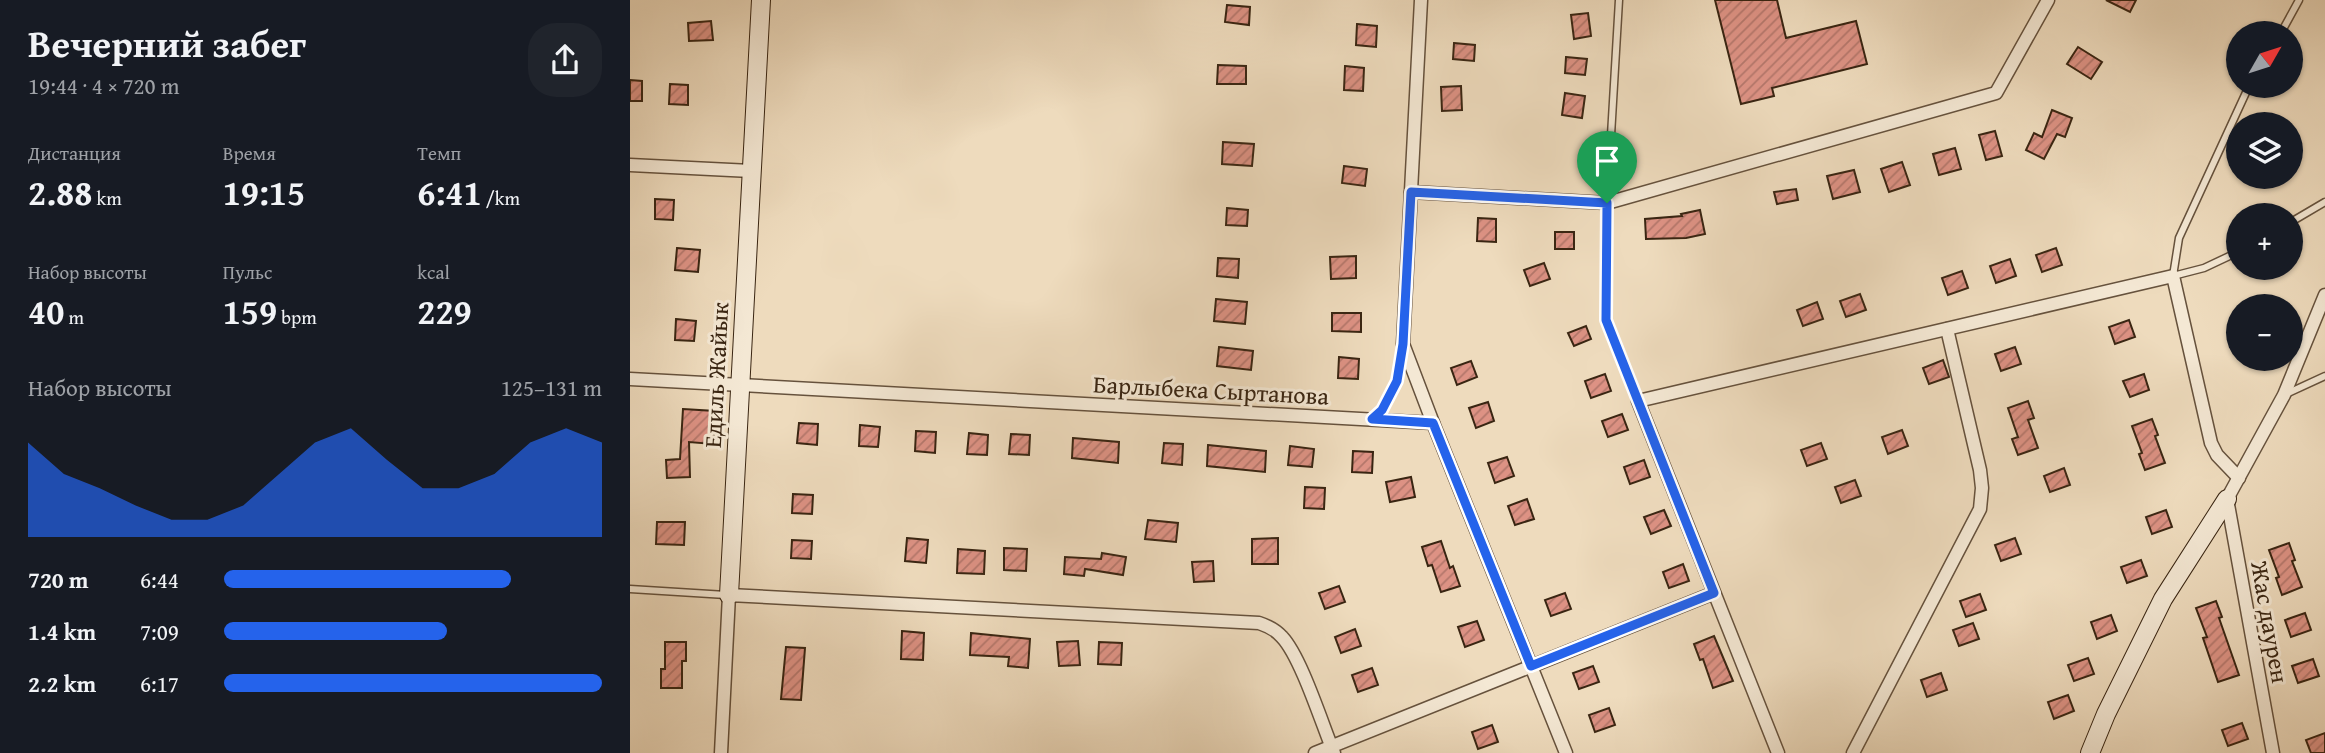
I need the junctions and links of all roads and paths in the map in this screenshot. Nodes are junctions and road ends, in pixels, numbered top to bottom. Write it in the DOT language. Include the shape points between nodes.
graph roads {
  1 [pos="761,0"];
  2 [pos="1421,0"];
  3 [pos="1619,0"];
  4 [pos="2048,0"];
  5 [pos="2299,0"];
  6 [pos="2288,21"];
  7 [pos="2243,98"];
  8 [pos="630,165"];
  9 [pos="751,171"];
  10 [pos="1411,192"];
  11 [pos="2325,202"];
  12 [pos="1607,203"];
  13 [pos="2303,215"];
  14 [pos="2226,258"];
  15 [pos="2174,276"];
  16 [pos="2325,295"];
  17 [pos="1947,329"];
  18 [pos="1403,344"];
  19 [pos="2325,376"];
  20 [pos="630,379"];
  21 [pos="740,386"];
  22 [pos="2284,395"];
  23 [pos="1638,401"];
  24 [pos="1372,419"];
  25 [pos="1433,423"];
  26 [pos="2239,478"];
  27 [pos="2227,499"];
  28 [pos="630,589"];
  29 [pos="1714,593"];
  30 [pos="729,595"];
  31 [pos="1531,666"];
  32 [pos="1333,750"];
  33 [pos="721,753"];
  34 [pos="1315,753"];
  35 [pos="1566,753"];
  36 [pos="1779,753"];
  37 [pos="1853,753"];
  38 [pos="2090,753"];
  39 [pos="2273,753"];
  1 -- 9 [label="street, Едиль Жайык"];
  2 -- 10 [label="street"];
  3 -- 12 [label="lane"];
  4 -- 12 [label="street" via="1996,93"];
  5 -- 6 [label="lane"];
  7 -- 15 [label="lane" via="2179,238"];
  8 -- 9 [label="street"];
  9 -- 21 [label="street, Едиль Жайык"];
  10 -- 12 [label="street"];
  10 -- 18 [label="street"];
  11 -- 13 [label="lane"];
  12 -- 23 [label="lane" via="1606,320"];
  14 -- 15 [label="lane"];
  15 -- 17 [label="street"];
  15 -- 26 [label="street" via="2211,443"];
  16 -- 22 [label="street"];
  17 -- 23 [label="street"];
  17 -- 37 [label="street" via="1980,470 1980,509"];
  18 -- 24 [label="lane" via="1397,381 1389,400"];
  18 -- 25 [label="street"];
  19 -- 22 [label="lane"];
  20 -- 21 [label="street, Барлыбека Сыртанова"];
  21 -- 24 [label="street, Барлыбека Сыртанова"];
  21 -- 30 [label="street, Едиль Жайык"];
  22 -- 26 [label="street"];
  23 -- 29 [label="street"];
  24 -- 25 [label="street, Барлыбека Сыртанова"];
  25 -- 31 [label="street"];
  26 -- 27 [label="street"];
  27 -- 38 [label="street" via="2163,598"];
  27 -- 39 [label="street, Жас даурен"];
  28 -- 30 [label="lane"];
  29 -- 31 [label="street"];
  29 -- 36 [label="street"];
  30 -- 32 [label="street" via="1259,623 1283,637 1293,653"];
  30 -- 33 [label="street, Едиль Жайык"];
  31 -- 32 [label="street"];
  31 -- 35 [label="street"];
  32 -- 34 [label="street"];
}
